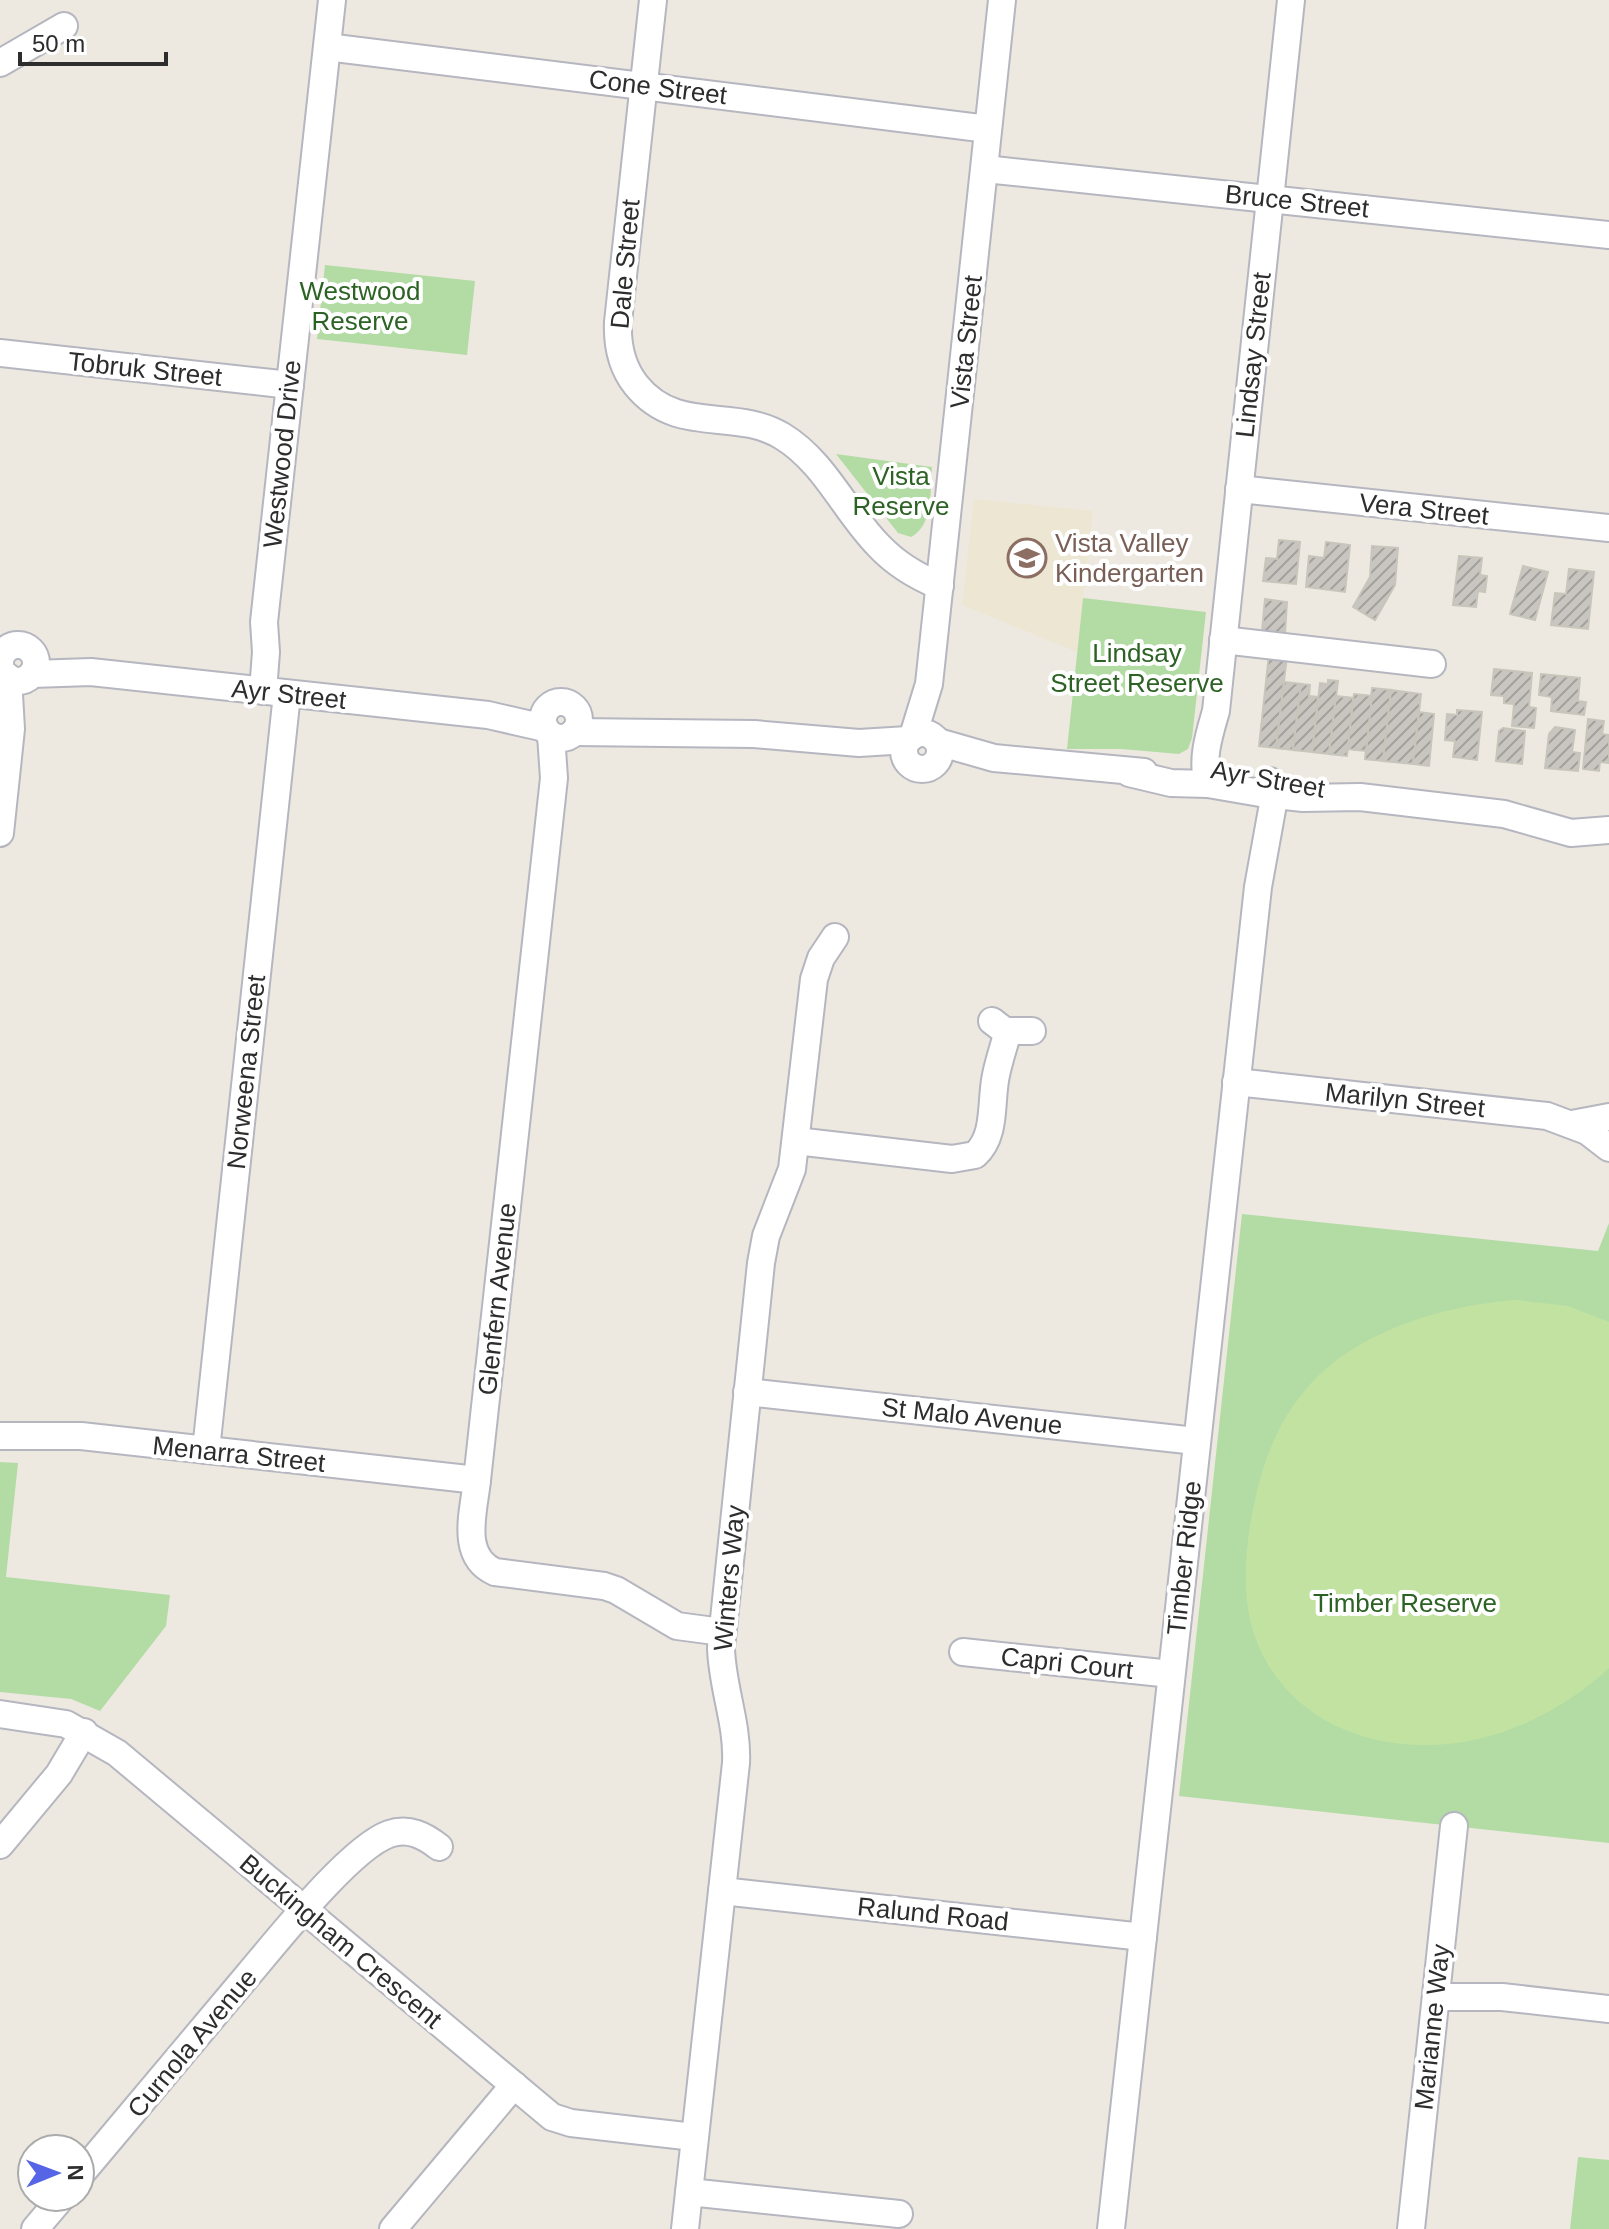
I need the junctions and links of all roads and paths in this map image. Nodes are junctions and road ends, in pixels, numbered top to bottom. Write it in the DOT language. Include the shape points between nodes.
graph roads {
  1 [pos="332,0"];
  2 [pos="653,0"];
  3 [pos="1002,0"];
  4 [pos="1291,0"];
  5 [pos="64,26"];
  6 [pos="327,47"];
  7 [pos="0,63"];
  8 [pos="644,84"];
  9 [pos="988,129"];
  10 [pos="985,169"];
  11 [pos="1270,198"];
  12 [pos="1609,235"];
  13 [pos="0,353"];
  14 [pos="290,385"];
  15 [pos="1239,489"];
  16 [pos="1609,528"];
  17 [pos="940,586"];
  18 [pos="1223,640"];
  19 [pos="1432,664"];
  20 [pos="13,665"];
  21 [pos="267,691"];
  22 [pos="561,723"];
  23 [pos="923,746"];
  24 [pos="1209,774"];
  25 [pos="1269,790"];
  26 [pos="1504,814"];
  27 [pos="1609,820"];
  28 [pos="1609,830"];
  29 [pos="0,833"];
  30 [pos="835,937"];
  31 [pos="1011,1028"];
  32 [pos="1236,1082"];
  33 [pos="1609,1117"];
  34 [pos="1572,1124"];
  35 [pos="796,1141"];
  36 [pos="1609,1148"];
  37 [pos="747,1392"];
  38 [pos="0,1436"];
  39 [pos="1196,1441"];
  40 [pos="206,1450"];
  41 [pos="477,1480"];
  42 [pos="722,1632"];
  43 [pos="963,1652"];
  44 [pos="1171,1674"];
  45 [pos="0,1714"];
  46 [pos="84,1732"];
  47 [pos="1454,1826"];
  48 [pos="0,1845"];
  49 [pos="439,1847"];
  50 [pos="722,1891"];
  51 [pos="304,1910"];
  52 [pos="1143,1937"];
  53 [pos="1437,1989"];
  54 [pos="1609,2009"];
  55 [pos="514,2085"];
  56 [pos="694,2137"];
  57 [pos="96,2156"];
  58 [pos="689,2192"];
  59 [pos="48,2213"];
  60 [pos="899,2214"];
  61 [pos="35,2229"];
  62 [pos="393,2229"];
  63 [pos="685,2229"];
  64 [pos="1111,2229"];
  65 [pos="1411,2229"];
  1 -- 6 [label="street, Westwood Drive"];
  2 -- 8 [label="street, Dale Street"];
  3 -- 9 [label="street, Vista Street"];
  4 -- 11 [label="street, Lindsay Street"];
  5 -- 7 [label="street"];
  6 -- 8 [label="street, Cone Street"];
  6 -- 14 [label="street, Westwood Drive"];
  8 -- 9 [label="street, Cone Street"];
  8 -- 17 [label="street, Dale Street" via="618,322 619,350 630,377 649,399 670,412 779,434 813,463 876,544"];
  9 -- 10 [label="street, Vista Street"];
  10 -- 11 [label="street, Bruce Street"];
  10 -- 17 [label="street, Vista Street"];
  11 -- 12 [label="street, Bruce Street"];
  11 -- 15 [label="street, Lindsay Street"];
  13 -- 14 [label="street, Tobruk Street"];
  14 -- 21 [label="street, Westwood Drive" via="264,622"];
  15 -- 16 [label="street, Vera Street"];
  15 -- 18 [label="street, Lindsay Street"];
  17 -- 23 [label="street, Vista Street"];
  18 -- 19 [label="street"];
  18 -- 24 [label="street, Lindsay Street"];
  20 -- 21 [label="street, Ayr Street"];
  20 -- 29 [label="street"];
  21 -- 22 [label="street, Ayr Street"];
  21 -- 40 [label="street, Norweena Street"];
  22 -- 23 [label="street, Ayr Street" via="603,721 646,732"];
  22 -- 41 [label="street, Glenfern Avenue"];
  23 -- 24 [label="street, Ayr Street" via="1171,783"];
  24 -- 25 [label="street, Ayr Street"];
  25 -- 26 [label="street, Ayr Street"];
  25 -- 32 [label="street, Timber Ridge" via="1269,835 1258,887"];
  26 -- 27 [label="street, Ayr Street" via="1531,811 1573,821"];
  26 -- 28 [label="street, Ayr Street" via="1571,833"];
  30 -- 35 [label="street, Winters Way" via="814,979"];
  31 -- 35 [label="street" via="996,1076 989,1131 975,1155 952,1159"];
  32 -- 34 [label="street, Marilyn Street" via="1547,1116"];
  32 -- 39 [label="street, Timber Ridge"];
  33 -- 34 [label="street, Marilyn Street"];
  34 -- 36 [label="street, Marilyn Street"];
  35 -- 37 [label="street, Winters Way" via="788,1183 763,1248"];
  37 -- 39 [label="street, St Malo Avenue"];
  37 -- 42 [label="street, Winters Way"];
  38 -- 40 [label="street, Menarra Street" via="81,1436"];
  39 -- 44 [label="street, Timber Ridge"];
  40 -- 41 [label="street, Menarra Street"];
  41 -- 42 [label="street, Glenfern Avenue" via="473,1548 488,1569 604,1586 677,1626"];
  42 -- 50 [label="street, Winters Way" via="723,1681 737,1749"];
  43 -- 44 [label="street, Capri Court"];
  44 -- 52 [label="street, Timber Ridge"];
  45 -- 46 [label="street, Buckingham Crescent" via="51,1720"];
  46 -- 48 [label="street" via="59,1774"];
  46 -- 51 [label="street, Buckingham Crescent" via="131,1763"];
  47 -- 53 [label="street, Marianne Way"];
  49 -- 51 [label="street, Curnola Avenue" via="414,1833 389,1834"];
  50 -- 52 [label="street, Ralund Road"];
  50 -- 56 [label="street, Winters Way"];
  51 -- 55 [label="street, Buckingham Crescent"];
  51 -- 57 [label="street, Curnola Avenue"];
  52 -- 64 [label="street, Timber Ridge"];
  53 -- 54 [label="street"];
  53 -- 65 [label="street, Marianne Way"];
  55 -- 56 [label="street, Buckingham Crescent" via="563,2121"];
  55 -- 62 [label="street"];
  56 -- 58 [label="street, Winters Way"];
  58 -- 60 [label="street"];
  58 -- 63 [label="street, Winters Way"];
  59 -- 61 [label="street"];
}
